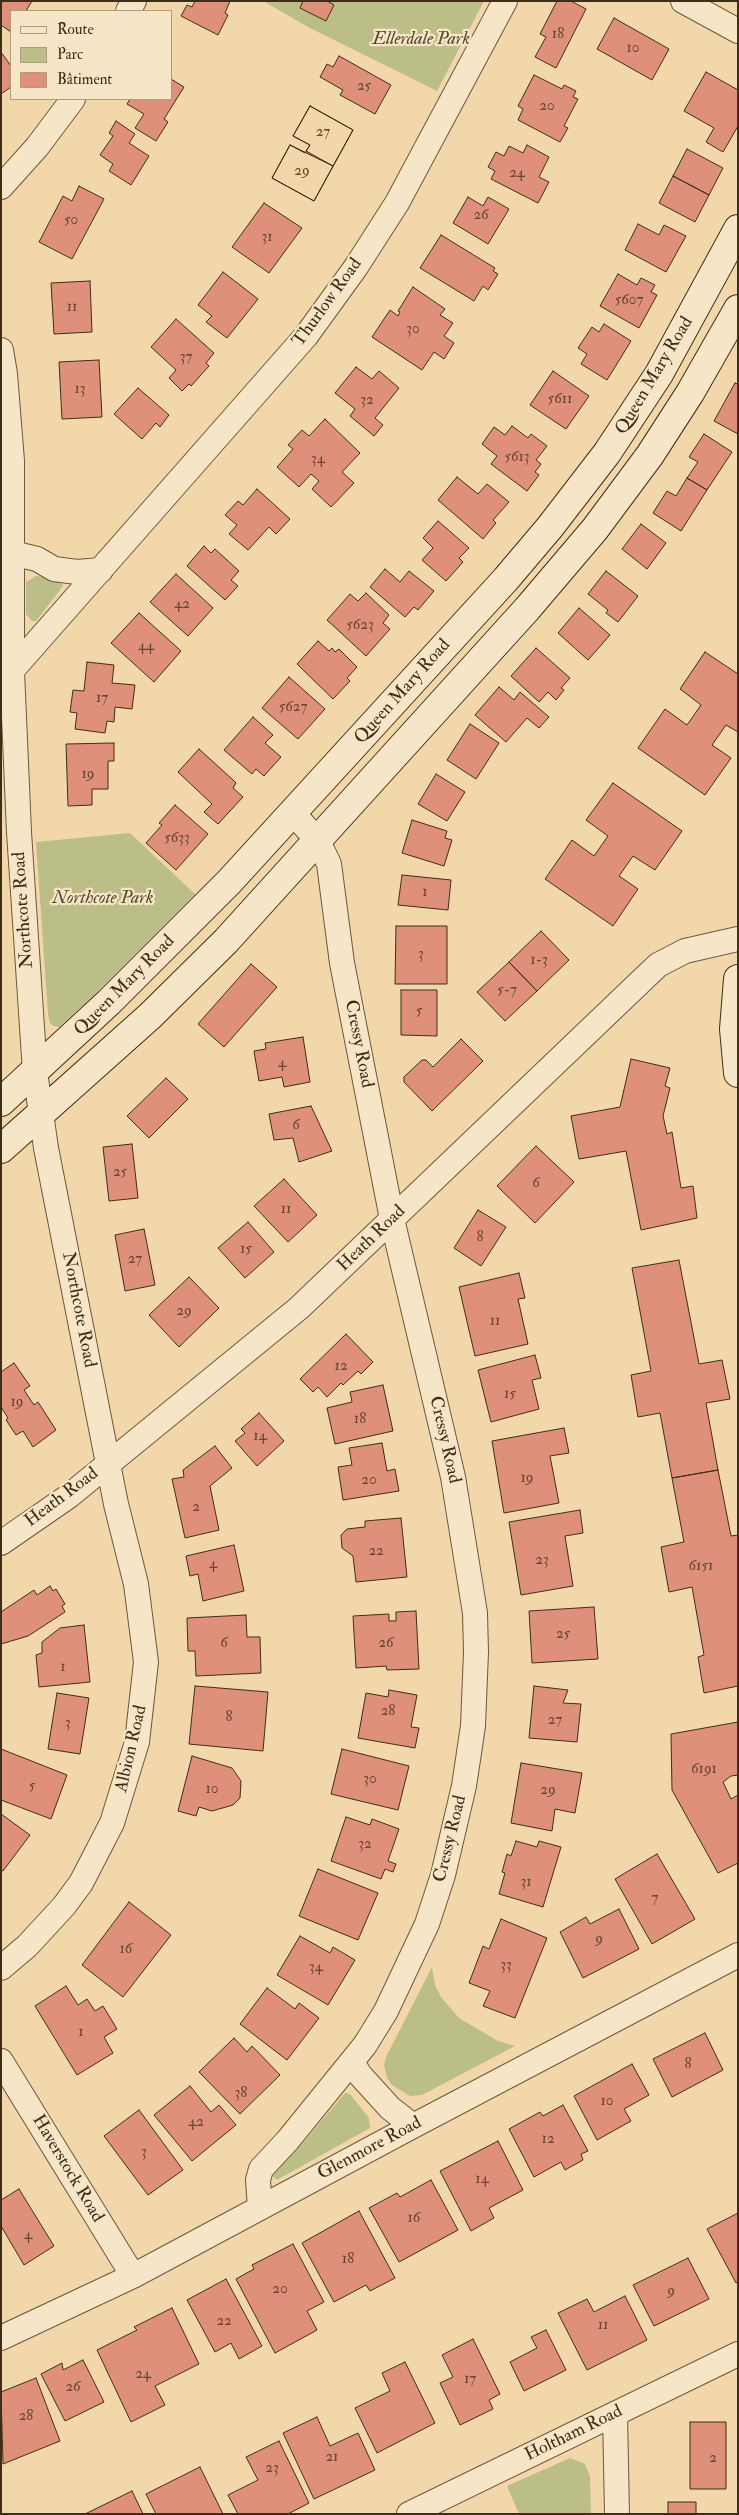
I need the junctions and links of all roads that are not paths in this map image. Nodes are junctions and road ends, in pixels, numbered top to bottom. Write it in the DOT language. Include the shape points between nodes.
graph roads {
  1 [pos="506,1"];
  2 [pos="683,1"];
  3 [pos="738,30"];
  4 [pos="72,100"];
  5 [pos="1,186"];
  6 [pos="738,229"];
  7 [pos="738,309"];
  8 [pos="1,350"];
  9 [pos="12,553"];
  10 [pos="101,570"];
  11 [pos="7,676"];
  12 [pos="293,813"];
  13 [pos="318,841"];
  14 [pos="738,939"];
  15 [pos="738,979"];
  16 [pos="35,1072"];
  17 [pos="738,1073"];
  18 [pos="1,1102"];
  19 [pos="41,1115"];
  20 [pos="1,1149"];
  21 [pos="392,1220"];
  22 [pos="108,1463"];
  23 [pos="1,1543"];
  24 [pos="738,1955"];
  25 [pos="1,1968"];
  26 [pos="1,2061"];
  27 [pos="352,2062"];
  28 [pos="413,2126"];
  29 [pos="260,2208"];
  30 [pos="133,2276"];
  31 [pos="1,2338"];
  32 [pos="738,2354"];
  33 [pos="615,2414"];
  34 [pos="409,2514"];
  35 [pos="617,2514"];
  1 -- 10 [label="street, Thurlow Road" via="397,203 336,294 275,374"];
  2 -- 3 [label="street"];
  4 -- 5 [label="street" via="37,147"];
  6 -- 12 [label="street, Queen Mary Road" via="659,374 588,478 506,579"];
  7 -- 13 [label="street, Queen Mary Road" via="666,431 595,529 528,610"];
  8 -- 9 [label="street, Northcote Road" via="6,374 12,461"];
  9 -- 10 [label="street" via="37,559 54,569 76,572"];
  9 -- 11 [label="street, Northcote Road"];
  10 -- 11 [label="street, Thurlow Road"];
  11 -- 16 [label="street, Northcote Road"];
  12 -- 13 [label="street, Cressy Road"];
  12 -- 16 [label="street, Queen Mary Road" via="196,916"];
  13 -- 19 [label="street, Queen Mary Road" via="186,981"];
  13 -- 21 [label="street, Cressy Road" via="329,864 342,963"];
  14 -- 21 [label="street, Heath Road" via="685,951 658,965"];
  15 -- 17 [label="street" via="734,1029"];
  16 -- 18 [label="street, Queen Mary Road"];
  16 -- 19 [label="street, Northcote Road"];
  19 -- 20 [label="street, Queen Mary Road"];
  19 -- 22 [label="street, Northcote Road"];
  21 -- 22 [label="street, Heath Road" via="292,1314"];
  21 -- 27 [label="street, Cressy Road" via="453,1478 475,1613 476,1684 464,1786 450,1849 427,1924 386,2011"];
  22 -- 23 [label="street, Heath Road" via="69,1496"];
  22 -- 25 [label="street, Albion Road" via="142,1619 146,1662 138,1742 112,1823 81,1883 46,1927"];
  24 -- 28 [label="street, Glenmore Road"];
  26 -- 30 [label="street, Haverstock Road"];
  27 -- 28 [label="street" via="360,2076 390,2108"];
  27 -- 29 [label="street, Cressy Road" via="261,2168 258,2180"];
  28 -- 29 [label="street, Glenmore Road"];
  29 -- 30 [label="street, Glenmore Road"];
  30 -- 31 [label="street, Glenmore Road"];
  32 -- 33 [label="street, Holtham Road"];
  33 -- 34 [label="street, Holtham Road"];
  33 -- 35 [label="street"];
}
